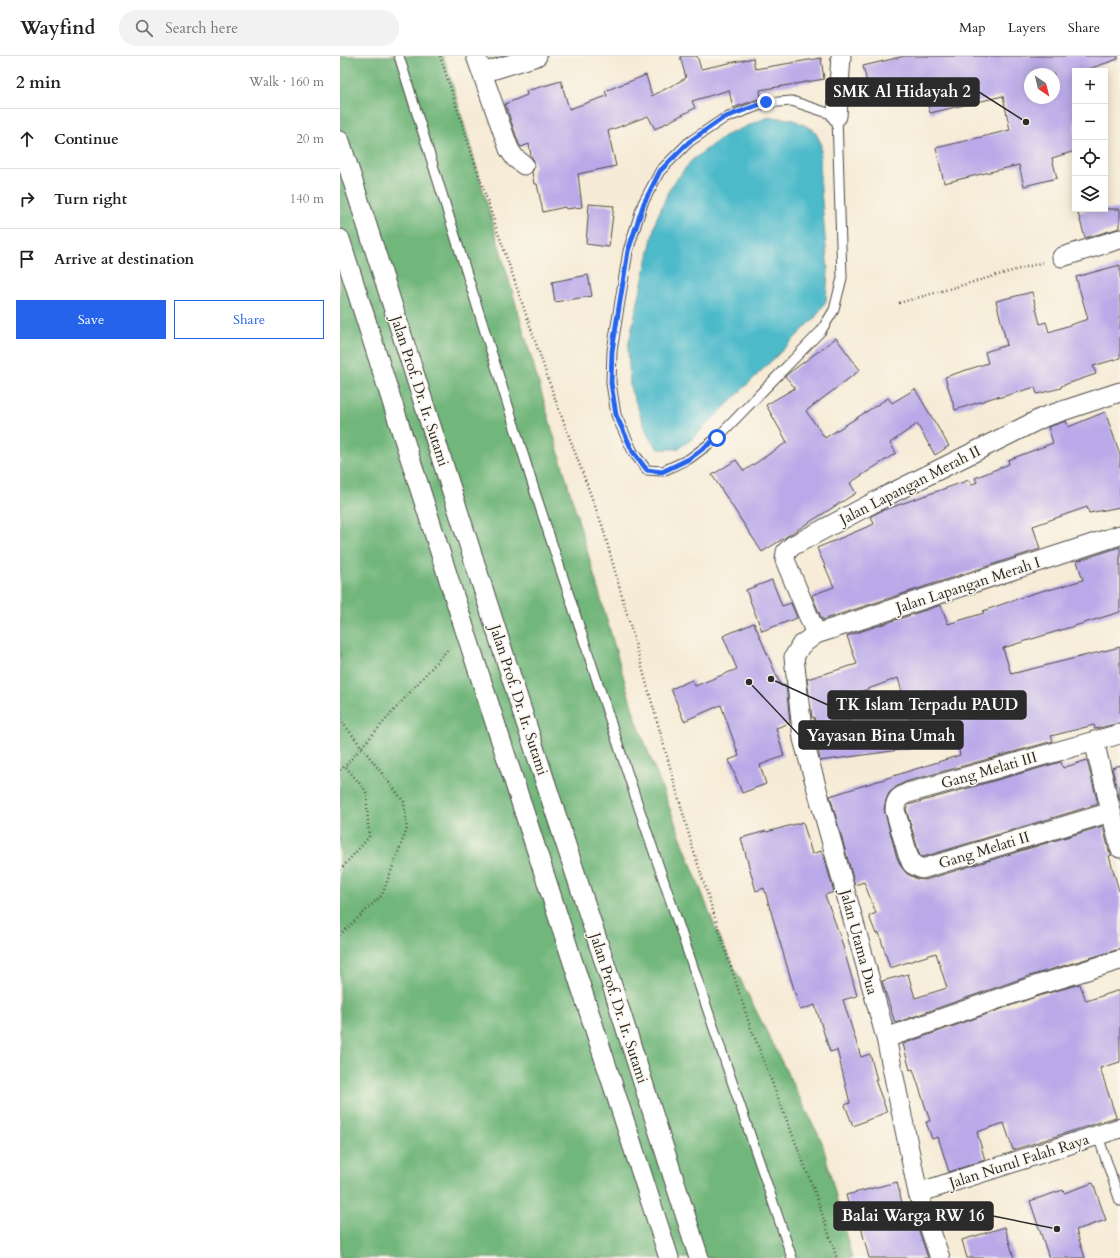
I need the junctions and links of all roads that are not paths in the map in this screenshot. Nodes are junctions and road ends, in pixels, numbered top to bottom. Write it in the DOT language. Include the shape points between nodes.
graph roads {
  1 [pos="399,56"];
  2 [pos="537,56"];
  3 [pos="841,56"];
  4 [pos="479,64"];
  5 [pos="837,116"];
  6 [pos="340,141"];
  7 [pos="524,165"];
  8 [pos="340,239"];
  9 [pos="1120,239"];
  10 [pos="1062,257"];
  11 [pos="1120,392"];
  12 [pos="1120,535"];
  13 [pos="816,634"];
  14 [pos="1120,734"];
  15 [pos="1094,741"];
  16 [pos="895,810"];
  17 [pos="1111,812"];
  18 [pos="1120,848"];
  19 [pos="1120,960"];
  20 [pos="886,1038"];
  21 [pos="1120,1128"];
  22 [pos="1098,1136"];
  23 [pos="918,1193"];
  24 [pos="1120,1201"];
  25 [pos="669,1258"];
  26 [pos="699,1258"];
  27 [pos="792,1258"];
  28 [pos="940,1258"];
  1 -- 27 [label="lane" via="537,500"];
  2 -- 4 [label="street" via="492,70"];
  3 -- 5 [label="street"];
  4 -- 7 [label="street" via="509,149"];
  5 -- 5 [label="lane" via="792,101 766,102 723,118 689,142 660,171 644,203 628,251 612,351 611,383 616,415 633,452 647,470 662,472 689,459 717,438 821,331 834,310 842,278"];
  6 -- 26 [label="street, Jalan Prof. Dr. Ir. Sutami"];
  8 -- 25 [label="street, Jalan Prof. Dr. Ir. Sutami"];
  9 -- 10 [label="street"];
  11 -- 13 [label="street, Jalan Lapangan Merah II" via="1044,417 792,546 786,552 785,560"];
  12 -- 13 [label="street, Jalan Lapangan Merah I"];
  13 -- 20 [label="street, Jalan Utama Dua" via="801,644 794,658 803,739"];
  14 -- 15 [label="street, Gang Melati III"];
  15 -- 16 [label="street, Gang Melati III" via="908,793 900,796 895,804"];
  15 -- 17 [label="street"];
  16 -- 17 [label="street, Gang Melati II" via="912,864 922,869"];
  17 -- 18 [label="street"];
  19 -- 20 [label="street" via="1032,987"];
  20 -- 23 [label="street, Jalan Utama Dua"];
  21 -- 22 [label="street, Jalan Nurul Falah Raya"];
  22 -- 23 [label="street, Jalan Nurul Falah Raya"];
  22 -- 24 [label="lane"];
  23 -- 28 [label="street, Jalan Utama Dua"];
}
